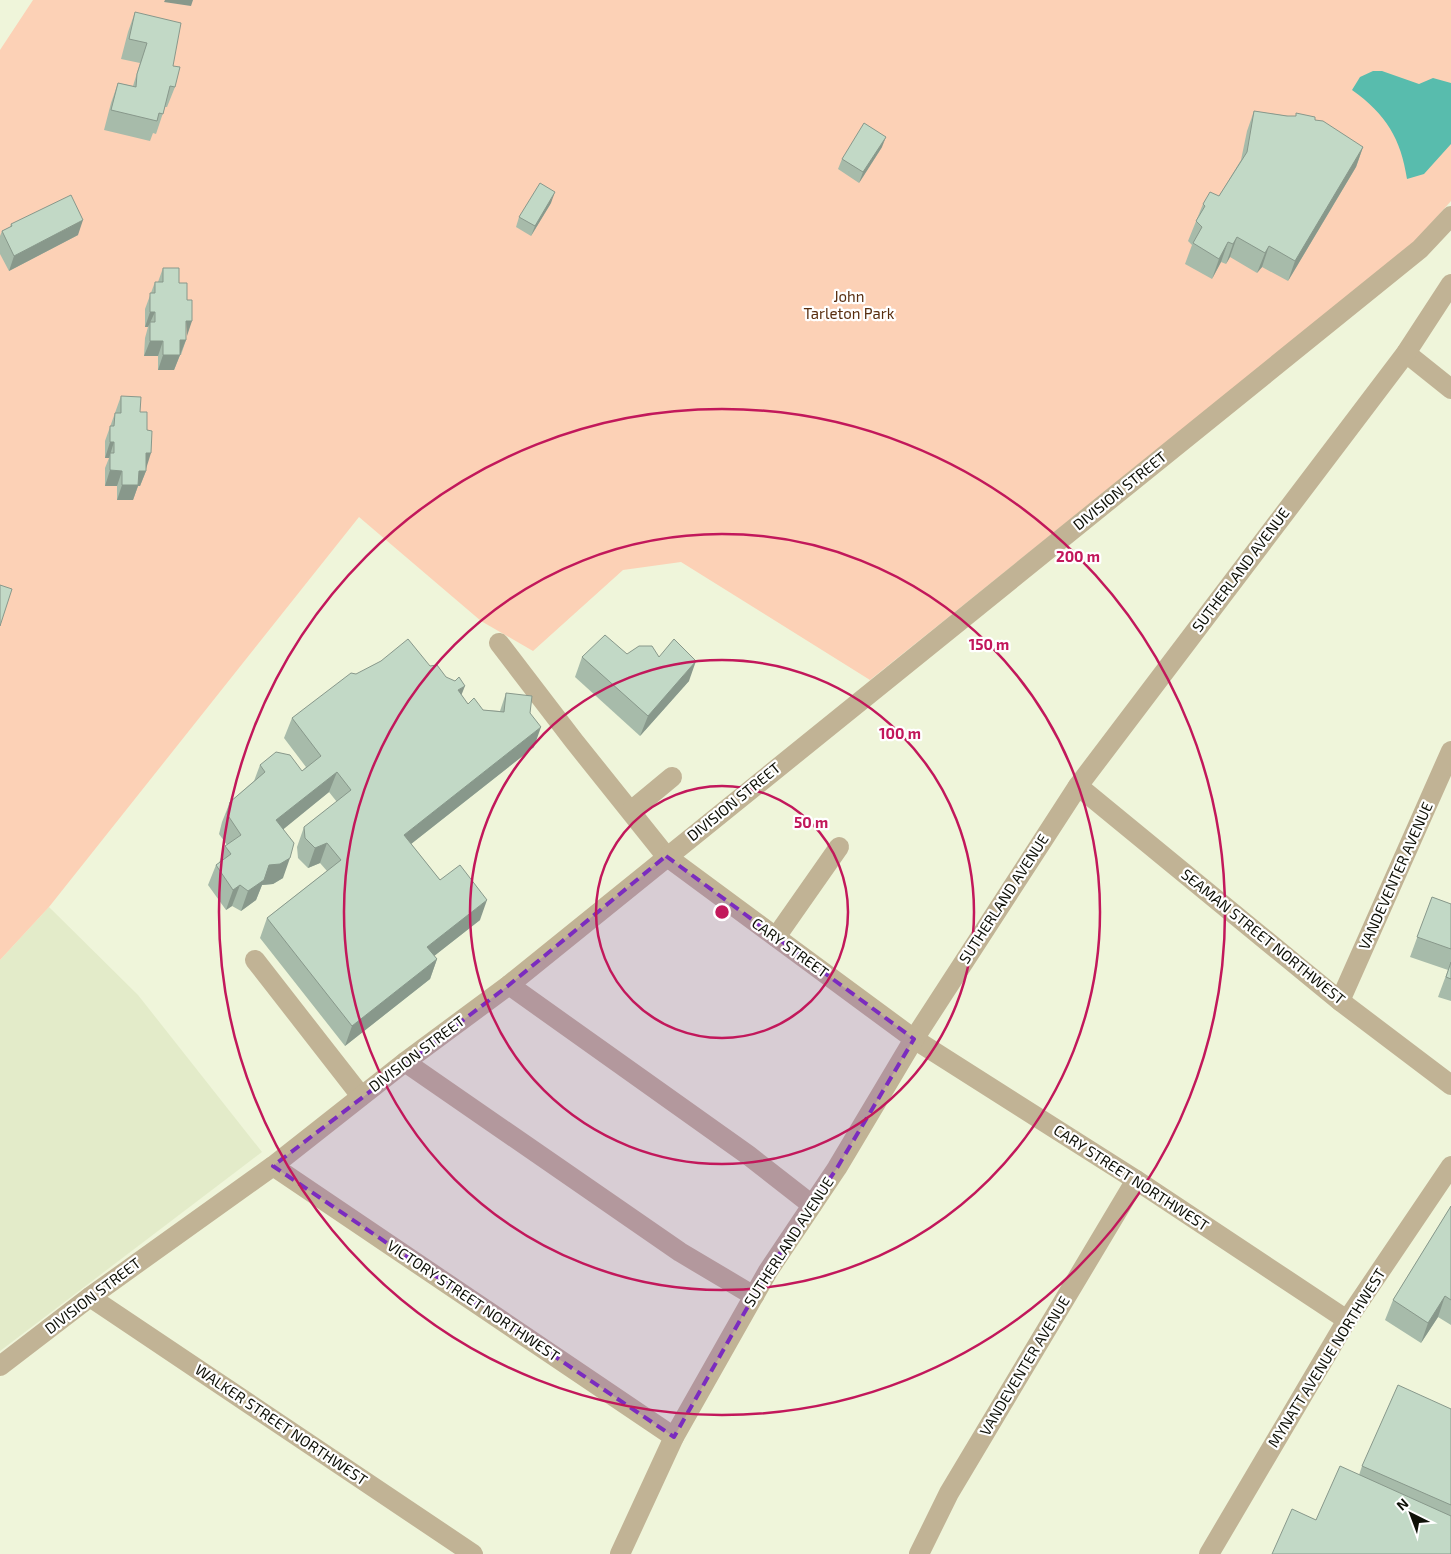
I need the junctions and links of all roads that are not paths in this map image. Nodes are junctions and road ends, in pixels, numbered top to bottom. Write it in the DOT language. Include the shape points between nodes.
graph roads {
  1 [pos="1451,216"];
  2 [pos="1451,284"];
  3 [pos="1406,353"];
  4 [pos="1451,389"];
  5 [pos="499,643"];
  6 [pos="1451,751"];
  7 [pos="672,777"];
  8 [pos="1078,786"];
  9 [pos="631,811"];
  10 [pos="838,847"];
  11 [pos="666,856"];
  12 [pos="776,937"];
  13 [pos="255,960"];
  14 [pos="509,985"];
  15 [pos="1340,1001"];
  16 [pos="914,1039"];
  17 [pos="405,1062"];
  18 [pos="1451,1085"];
  19 [pos="361,1096"];
  20 [pos="273,1166"];
  21 [pos="1451,1166"];
  22 [pos="1136,1180"];
  23 [pos="812,1205"];
  24 [pos="754,1296"];
  25 [pos="90,1297"];
  26 [pos="1347,1320"];
  27 [pos="0,1366"];
  28 [pos="674,1437"];
  29 [pos="473,1554"];
  30 [pos="620,1554"];
  31 [pos="919,1554"];
  32 [pos="1209,1554"];
  1 -- 11 [label="street, DIVISION STREET" via="1420,249"];
  2 -- 3 [label="street, SUTHERLAND AVENUE"];
  3 -- 4 [label="street"];
  3 -- 8 [label="street, SUTHERLAND AVENUE"];
  5 -- 9 [label="street, CARY STREET"];
  6 -- 15 [label="street, VANDEVENTER AVENUE"];
  7 -- 9 [label="street"];
  8 -- 15 [label="street, SEAMAN STREET NORTHWEST"];
  8 -- 16 [label="street, SUTHERLAND AVENUE"];
  9 -- 11 [label="street, CARY STREET"];
  10 -- 12 [label="street"];
  11 -- 12 [label="street, CARY STREET"];
  11 -- 14 [label="street, DIVISION STREET"];
  12 -- 16 [label="street, CARY STREET"];
  13 -- 19 [label="street"];
  14 -- 17 [label="street, DIVISION STREET"];
  14 -- 23 [label="street" via="748,1155"];
  15 -- 18 [label="street, SEAMAN STREET NORTHWEST"];
  16 -- 22 [label="street, CARY STREET NORTHWEST"];
  16 -- 23 [label="street, SUTHERLAND AVENUE"];
  17 -- 19 [label="street, DIVISION STREET"];
  17 -- 24 [label="street" via="680,1252"];
  19 -- 20 [label="street, DIVISION STREET"];
  20 -- 25 [label="street, DIVISION STREET"];
  20 -- 28 [label="street, VICTORY STREET NORTHWEST"];
  21 -- 26 [label="street, MYNATT AVENUE NORTHWEST"];
  22 -- 26 [label="street, CARY STREET NORTHWEST"];
  22 -- 31 [label="street, VANDEVENTER AVENUE" via="949,1493"];
  23 -- 24 [label="street, SUTHERLAND AVENUE"];
  24 -- 28 [label="street, SUTHERLAND AVENUE"];
  25 -- 27 [label="street, DIVISION STREET"];
  25 -- 29 [label="street, WALKER STREET NORTHWEST"];
  26 -- 32 [label="street, MYNATT AVENUE NORTHWEST"];
  28 -- 30 [label="street, SUTHERLAND AVENUE"];
}
